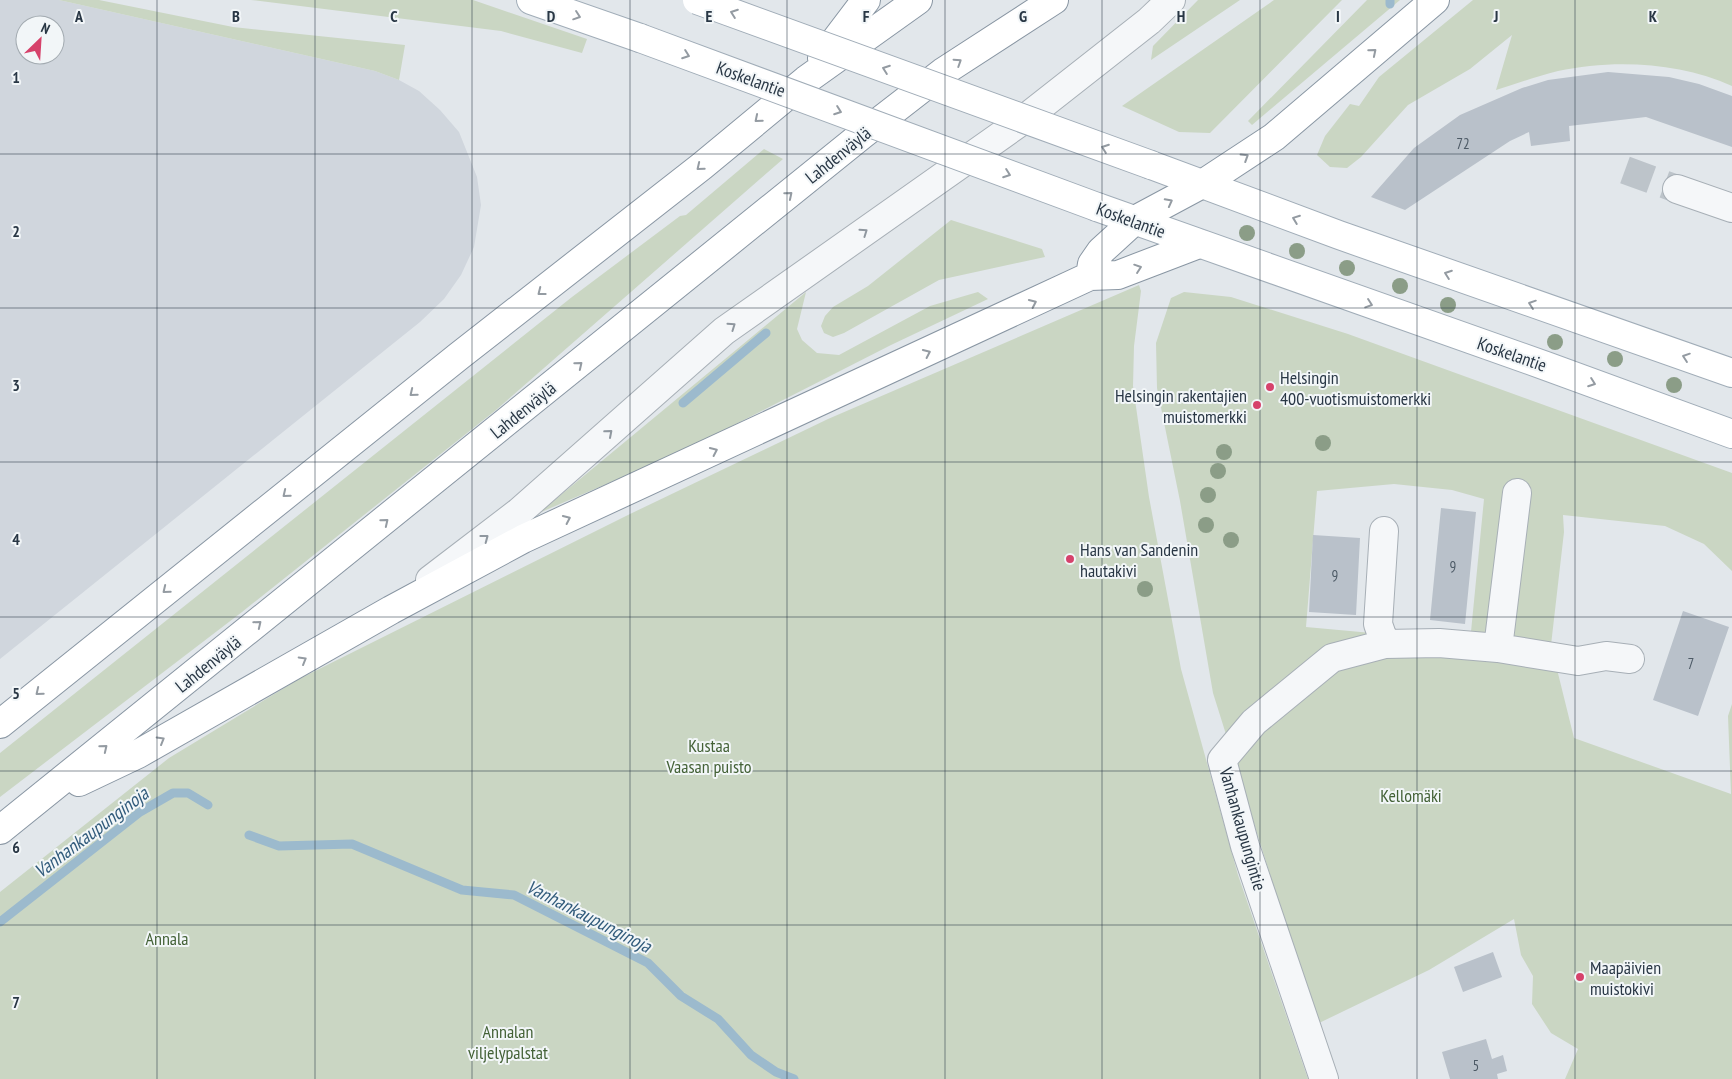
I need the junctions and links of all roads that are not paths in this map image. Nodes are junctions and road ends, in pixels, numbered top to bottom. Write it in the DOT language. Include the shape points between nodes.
graph roads {
  1 [pos="531,0"];
  2 [pos="697,0"];
  3 [pos="866,0"];
  4 [pos="918,0"];
  5 [pos="1054,0"];
  6 [pos="1171,0"];
  7 [pos="1435,0"];
  8 [pos="806,80"];
  9 [pos="1204,183"];
  10 [pos="1677,188"];
  11 [pos="1732,208"];
  12 [pos="1134,220"];
  13 [pos="1199,244"];
  14 [pos="1090,276"];
  15 [pos="1732,373"];
  16 [pos="1732,434"];
  17 [pos="1517,493"];
  18 [pos="1384,532"];
  19 [pos="391,610"];
  20 [pos="1385,644"];
  21 [pos="1498,648"];
  22 [pos="1630,658"];
  23 [pos="0,724"];
  24 [pos="39,800"];
  25 [pos="0,830"];
  26 [pos="1324,1079"];
  1 -- 12 [label="main road, Koskelantie, one-way, bridge"];
  9 -- 2 [label="main road, one-way, bridge"];
  3 -- 8 [label="main road"];
  4 -- 8 [label="main road"];
  24 -- 5 [label="main road, Lahdenväylä, one-way" via="943,72"];
  19 -- 6 [label="street, one-way" via="519,512 724,331 1023,120"];
  9 -- 7 [label="main road, one-way" via="1274,137"];
  8 -- 23 [label="main road, one-way"];
  12 -- 9 [label="main road, one-way"];
  15 -- 9 [label="main road, one-way" via="1339,236"];
  10 -- 11 [label="street"];
  12 -- 13 [label="main road, Koskelantie"];
  12 -- 14 [label="main road" via="1101,251 1092,264"];
  14 -- 13 [label="main road, one-way" via="1118,276"];
  13 -- 16 [label="main road, Koskelantie, one-way"];
  19 -- 14 [label="main road, one-way" via="523,540"];
  17 -- 21 [label="street"];
  18 -- 20 [label="street" via="1378,624"];
  24 -- 19 [label="main road, one-way" via="138,754"];
  20 -- 21 [label="street, Vanhankaupungintie" via="1439,643"];
  20 -- 26 [label="street, Vanhankaupungintie" via="1332,658 1254,722 1222,760 1245,846"];
  21 -- 22 [label="street, Vanhankaupungintie" via="1578,661 1606,656"];
  24 -- 25 [label="main road, Lahdenväylä"];
}
